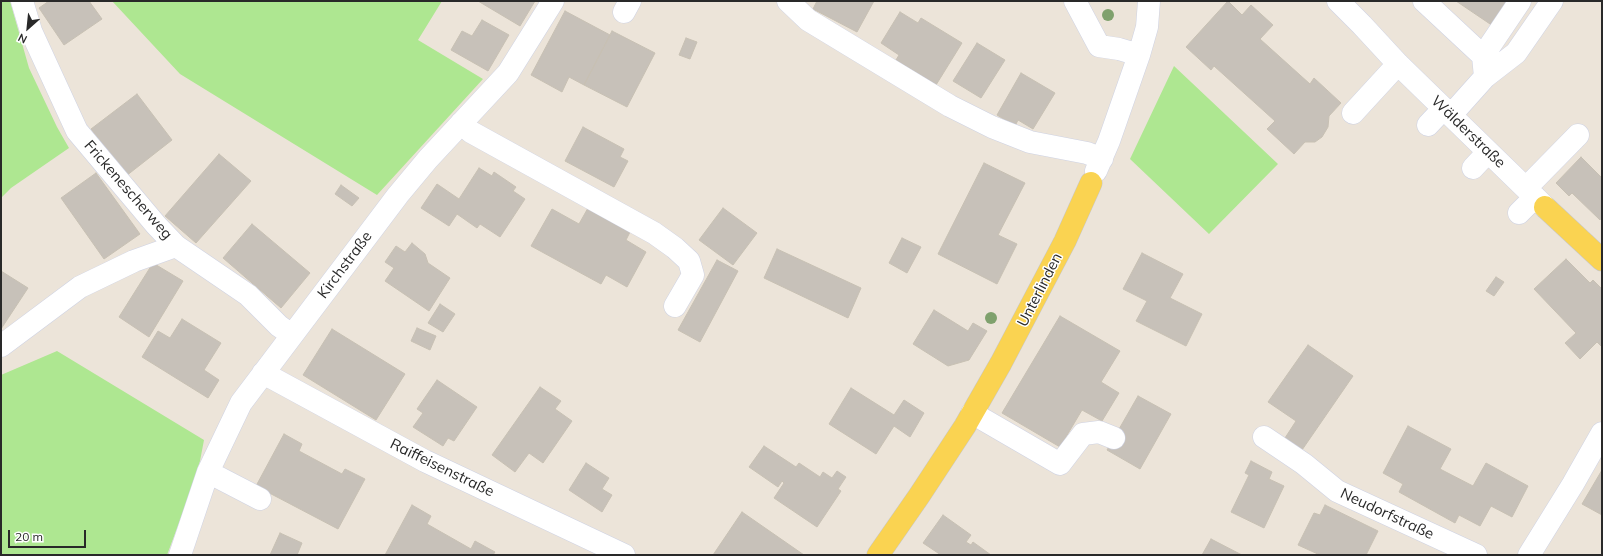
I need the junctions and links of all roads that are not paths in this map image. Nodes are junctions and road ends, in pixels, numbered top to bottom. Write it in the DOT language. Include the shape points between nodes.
graph roads {
  1 [pos="22,1"];
  2 [pos="553,1"];
  3 [pos="788,1"];
  4 [pos="1075,1"];
  5 [pos="1149,1"];
  6 [pos="1338,1"];
  7 [pos="1424,1"];
  8 [pos="1520,1"];
  9 [pos="1552,1"];
  10 [pos="1139,55"];
  11 [pos="1398,64"];
  12 [pos="1484,67"];
  13 [pos="1353,112"];
  14 [pos="1447,112"];
  15 [pos="461,123"];
  16 [pos="1428,125"];
  17 [pos="1578,135"];
  18 [pos="1488,152"];
  19 [pos="1102,159"];
  20 [pos="1473,168"];
  21 [pos="1091,183"];
  22 [pos="1535,197"];
  23 [pos="1519,212"];
  24 [pos="176,246"];
  25 [pos="1602,260"];
  26 [pos="675,306"];
  27 [pos="292,335"];
  28 [pos="1,346"];
  29 [pos="263,373"];
  30 [pos="972,413"];
  31 [pos="1602,433"];
  32 [pos="1264,437"];
  33 [pos="1114,438"];
  34 [pos="208,472"];
  35 [pos="260,499"];
  36 [pos="882,554"];
  37 [pos="180,555"];
  38 [pos="624,555"];
  39 [pos="1476,555"];
  40 [pos="1529,555"];
  1 -- 24 [label="street, Frickenescherweg" via="31,31 77,131"];
  2 -- 15 [label="street, Kirchstraße" via="508,73"];
  3 -- 19 [label="street" via="808,20 950,106 1030,142 1087,153"];
  4 -- 10 [label="street" via="1099,46"];
  5 -- 10 [label="street, Unterlinden" via="1147,27"];
  6 -- 11 [label="street, Wälderstraße"];
  7 -- 12 [label="street"];
  8 -- 12 [label="street"];
  9 -- 12 [label="street" via="1516,54"];
  10 -- 19 [label="street, Unterlinden"];
  11 -- 13 [label="street"];
  11 -- 14 [label="street, Wälderstraße"];
  12 -- 14 [label="street"];
  14 -- 16 [label="street"];
  14 -- 18 [label="street, Wälderstraße"];
  15 -- 26 [label="street" via="470,132 654,233 675,248 689,261 692,275"];
  15 -- 27 [label="street, Kirchstraße" via="398,195"];
  17 -- 22 [label="street"];
  18 -- 20 [label="street"];
  18 -- 22 [label="street, Wälderstraße"];
  19 -- 21 [label="street, Unterlinden"];
  21 -- 30 [label="main road, Unterlinden" via="1025,320"];
  22 -- 23 [label="street"];
  22 -- 25 [label="main road, Wälderstraße"];
  24 -- 27 [label="street, Frickenescherweg" via="248,295 279,326"];
  24 -- 28 [label="street" via="134,261 80,287"];
  27 -- 29 [label="street, Kirchstraße"];
  29 -- 34 [label="street, Kirchstraße" via="241,404"];
  29 -- 38 [label="street, Raiffeisenstraße" via="425,461"];
  30 -- 33 [label="street" via="1060,464 1083,434 1100,432"];
  30 -- 36 [label="main road, Unterlinden"];
  31 -- 40 [label="street"];
  32 -- 39 [label="street, Neudorfstraße" via="1304,464 1337,491"];
  34 -- 35 [label="street"];
  34 -- 37 [label="street, Kirchstraße"];
}
